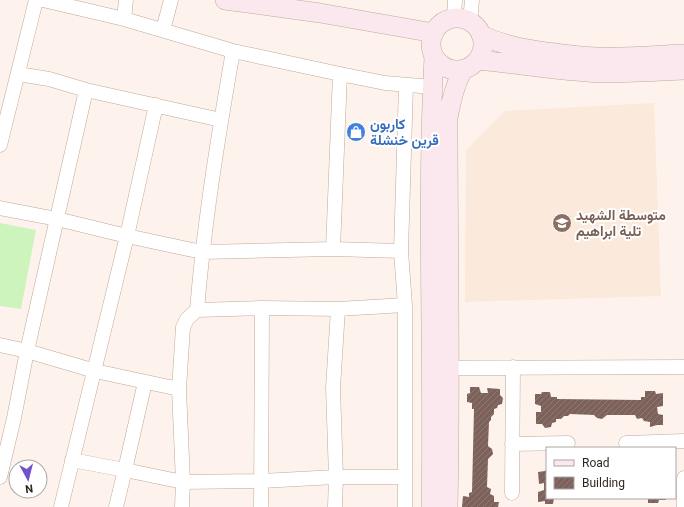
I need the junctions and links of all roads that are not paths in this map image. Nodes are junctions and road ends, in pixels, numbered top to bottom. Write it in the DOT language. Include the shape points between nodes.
graph roads {
  1 [pos="36,0"];
  2 [pos="43,0"];
  3 [pos="126,0"];
  4 [pos="171,0"];
  5 [pos="225,0"];
  6 [pos="472,0"];
  7 [pos="124,18"];
  8 [pos="465,19"];
  9 [pos="164,30"];
  10 [pos="434,32"];
  11 [pos="234,51"];
  12 [pos="684,54"];
  13 [pos="434,57"];
  14 [pos="470,64"];
  15 [pos="684,70"];
  16 [pos="18,74"];
  17 [pos="340,74"];
  18 [pos="406,85"];
  19 [pos="433,87"];
  20 [pos="86,90"];
  21 [pos="156,105"];
  22 [pos="221,120"];
  23 [pos="0,145"];
  24 [pos="0,208"];
  25 [pos="58,219"];
  26 [pos="127,236"];
  27 [pos="333,249"];
  28 [pos="401,251"];
  29 [pos="202,252"];
  30 [pos="405,305"];
  31 [pos="262,308"];
  32 [pos="338,309"];
  33 [pos="197,310"];
  34 [pos="0,345"];
  35 [pos="27,351"];
  36 [pos="513,367"];
  37 [pos="684,367"];
  38 [pos="450,368"];
  39 [pos="94,371"];
  40 [pos="145,382"];
  41 [pos="179,389"];
  42 [pos="684,441"];
  43 [pos="568,443"];
  44 [pos="626,443"];
  45 [pos="512,444"];
  46 [pos="72,460"];
  47 [pos="125,470"];
  48 [pos="336,476"];
  49 [pos="405,476"];
  50 [pos="0,477"];
  51 [pos="684,478"];
  52 [pos="261,481"];
  53 [pos="183,482"];
  54 [pos="512,493"];
  55 [pos="61,507"];
  56 [pos="116,507"];
  57 [pos="182,507"];
  58 [pos="261,507"];
  59 [pos="335,507"];
  60 [pos="405,507"];
  61 [pos="431,507"];
  62 [pos="448,507"];
  63 [pos="684,507"];
  1 -- 16 [label="street"];
  2 -- 7 [label="street"];
  3 -- 7 [label="street"];
  4 -- 9 [label="street"];
  5 -- 10 [label="street"];
  6 -- 8 [label="street"];
  7 -- 9 [label="street"];
  8 -- 10 [label="street" via="442,23"];
  8 -- 12 [label="street" via="506,45 519,48 608,57"];
  8 -- 14 [label="street" via="483,43 482,52"];
  9 -- 11 [label="street"];
  10 -- 13 [label="street" via="431,41"];
  11 -- 17 [label="street"];
  11 -- 22 [label="street"];
  13 -- 14 [label="street" via="440,64 455,70"];
  13 -- 19 [label="street"];
  14 -- 15 [label="street" via="601,73"];
  14 -- 38 [label="street" via="454,90 448,118"];
  16 -- 20 [label="street" via="49,79"];
  16 -- 23 [label="street"];
  17 -- 18 [label="street"];
  17 -- 27 [label="street"];
  18 -- 19 [label="street"];
  18 -- 28 [label="street"];
  19 -- 61 [label="street" via="430,252"];
  20 -- 21 [label="street"];
  20 -- 25 [label="street"];
  21 -- 22 [label="street"];
  21 -- 26 [label="street"];
  22 -- 29 [label="street"];
  24 -- 25 [label="street"];
  25 -- 26 [label="street"];
  25 -- 35 [label="street"];
  26 -- 29 [label="street"];
  26 -- 39 [label="street"];
  27 -- 28 [label="street"];
  27 -- 29 [label="street"];
  28 -- 30 [label="street"];
  29 -- 33 [label="street"];
  30 -- 32 [label="street"];
  30 -- 49 [label="street"];
  31 -- 32 [label="street"];
  31 -- 33 [label="street"];
  31 -- 52 [label="street"];
  32 -- 48 [label="street" via="333,388"];
  33 -- 41 [label="street" via="183,327"];
  34 -- 35 [label="street"];
  35 -- 39 [label="street"];
  35 -- 50 [label="street"];
  36 -- 37 [label="street"];
  36 -- 38 [label="street"];
  36 -- 45 [label="street"];
  38 -- 62 [label="street"];
  39 -- 40 [label="street"];
  39 -- 46 [label="street"];
  40 -- 41 [label="street"];
  40 -- 47 [label="street"];
  41 -- 53 [label="street"];
  42 -- 44 [label="street"];
  43 -- 45 [label="street"];
  45 -- 54 [label="street"];
  46 -- 47 [label="street"];
  46 -- 55 [label="street"];
  47 -- 53 [label="street"];
  47 -- 56 [label="street"];
  48 -- 49 [label="street"];
  48 -- 52 [label="street"];
  48 -- 59 [label="street"];
  49 -- 60 [label="street"];
  51 -- 63 [label="street"];
  52 -- 53 [label="street"];
  52 -- 58 [label="street"];
  53 -- 57 [label="street"];
}
